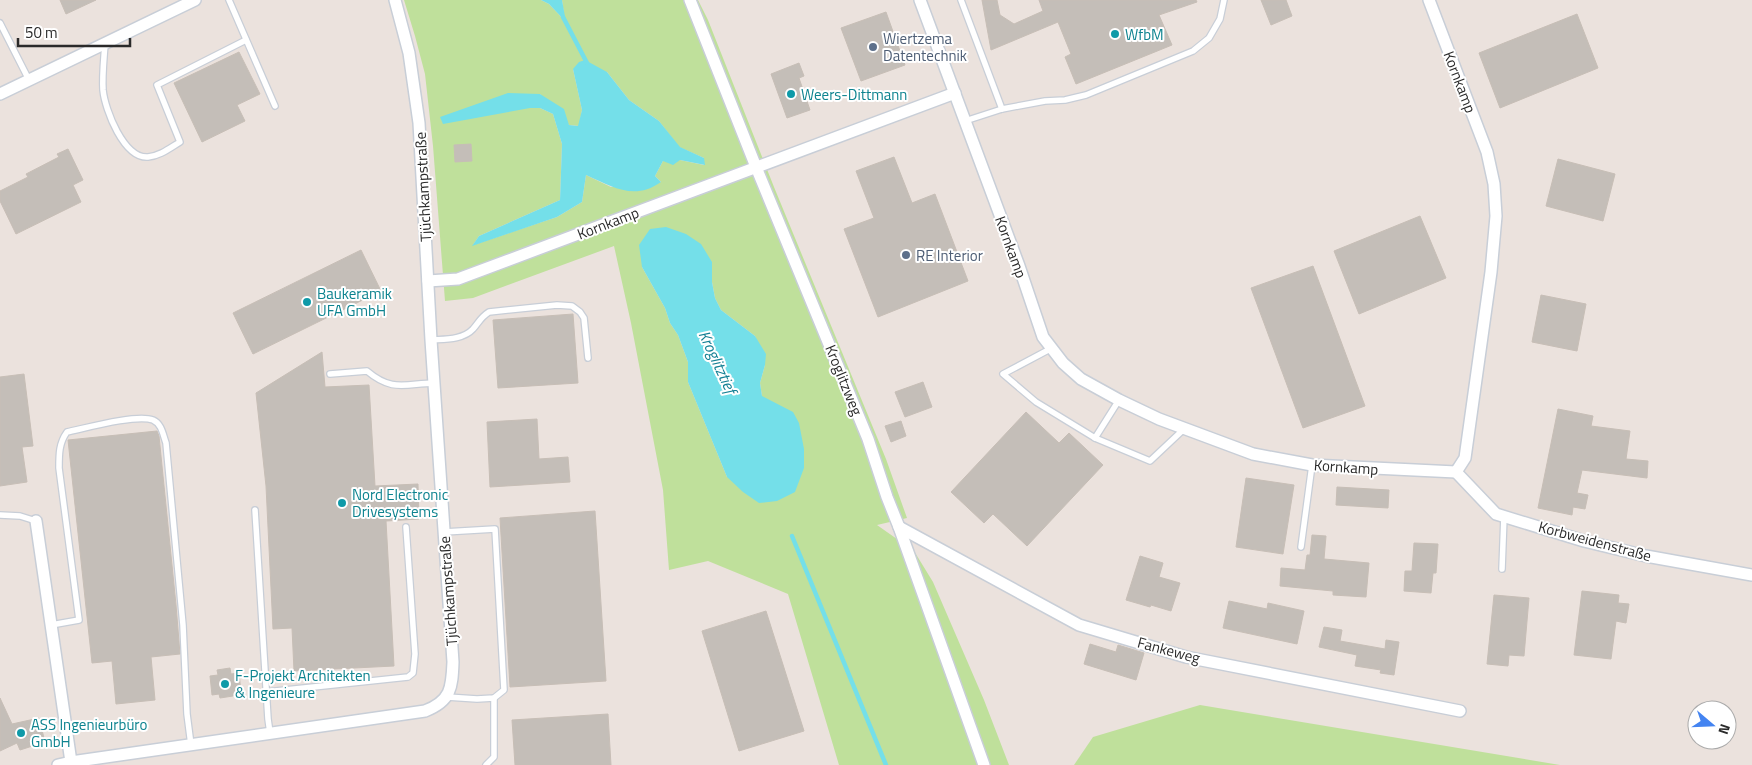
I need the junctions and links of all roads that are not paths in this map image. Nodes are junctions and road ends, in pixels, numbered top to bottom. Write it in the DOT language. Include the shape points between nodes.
graph roads {
  1 [pos="195,0"];
  2 [pos="229,0"];
  3 [pos="395,0"];
  4 [pos="690,0"];
  5 [pos="920,0"];
  6 [pos="961,0"];
  7 [pos="1224,0"];
  8 [pos="1429,0"];
  9 [pos="0,22"];
  10 [pos="246,40"];
  11 [pos="105,43"];
  12 [pos="29,80"];
  13 [pos="0,94"];
  14 [pos="955,94"];
  15 [pos="275,106"];
  16 [pos="1002,109"];
  17 [pos="965,121"];
  18 [pos="756,167"];
  19 [pos="428,281"];
  20 [pos="431,340"];
  21 [pos="1052,348"];
  22 [pos="588,358"];
  23 [pos="330,374"];
  24 [pos="434,383"];
  25 [pos="1119,400"];
  26 [pos="1184,429"];
  27 [pos="1095,438"];
  28 [pos="1312,465"];
  29 [pos="1456,472"];
  30 [pos="255,510"];
  31 [pos="0,515"];
  32 [pos="1504,516"];
  33 [pos="36,521"];
  34 [pos="899,527"];
  35 [pos="406,528"];
  36 [pos="444,532"];
  37 [pos="1301,547"];
  38 [pos="1502,569"];
  39 [pos="1752,575"];
  40 [pos="51,625"];
  41 [pos="266,692"];
  42 [pos="447,697"];
  43 [pos="494,698"];
  44 [pos="1460,710"];
  45 [pos="270,733"];
  46 [pos="191,744"];
  47 [pos="115,760"];
  48 [pos="72,762"];
  49 [pos="58,765"];
  50 [pos="486,765"];
  51 [pos="984,765"];
  1 -- 11 [label="street"];
  2 -- 10 [label="lane"];
  3 -- 19 [label="street, Tjüchkampstraße" via="409,53 417,104"];
  4 -- 18 [label="street, Kroglitzweg"];
  5 -- 14 [label="street, Kornkamp"];
  6 -- 16 [label="lane"];
  7 -- 16 [label="lane" via="1220,19 1209,38 1193,51 1086,95"];
  8 -- 29 [label="street, Kornkamp" via="1487,152 1496,216 1465,458"];
  9 -- 12 [label="lane"];
  10 -- 11 [label="lane" via="157,85 180,142 148,157 138,155 119,136 109,117 103,90"];
  10 -- 15 [label="lane"];
  11 -- 12 [label="street"];
  12 -- 13 [label="street"];
  14 -- 17 [label="street, Kornkamp"];
  14 -- 18 [label="street, Kornkamp"];
  16 -- 17 [label="lane"];
  17 -- 21 [label="street, Kornkamp" via="1043,337"];
  18 -- 19 [label="street, Kornkamp" via="458,278"];
  18 -- 34 [label="street, Kroglitzweg" via="868,439"];
  19 -- 20 [label="street, Tjüchkampstraße"];
  20 -- 22 [label="lane" via="462,336 489,312 572,306 584,318"];
  20 -- 24 [label="street, Tjüchkampstraße"];
  21 -- 25 [label="street, Kornkamp" via="1081,379"];
  21 -- 27 [label="lane" via="1003,374 1036,402"];
  23 -- 24 [label="lane" via="367,371 391,386"];
  24 -- 36 [label="street, Tjüchkampstraße"];
  25 -- 26 [label="street, Kornkamp"];
  25 -- 27 [label="lane"];
  26 -- 27 [label="lane" via="1150,462"];
  26 -- 28 [label="street, Kornkamp" via="1253,454"];
  28 -- 29 [label="street, Kornkamp"];
  28 -- 37 [label="lane"];
  29 -- 32 [label="street, Korbweidenstraße" via="1496,514"];
  30 -- 41 [label="lane"];
  31 -- 33 [label="lane"];
  32 -- 38 [label="lane"];
  32 -- 39 [label="street, Korbweidenstraße" via="1646,556"];
  33 -- 40 [label="street"];
  34 -- 44 [label="street, Fankeweg" via="1079,625 1186,657"];
  34 -- 51 [label="street, Kroglitzweg"];
  35 -- 41 [label="lane" via="415,654 412,673 408,677"];
  36 -- 42 [label="street, Tjüchkampstraße" via="453,662"];
  36 -- 43 [label="lane" via="495,529 504,690"];
  40 -- 46 [label="lane" via="79,620 59,468 61,441 68,432 138,418 153,420 161,427 166,443"];
  40 -- 48 [label="street"];
  41 -- 45 [label="lane"];
  42 -- 43 [label="lane"];
  42 -- 45 [label="street" via="438,706 425,711"];
  43 -- 50 [label="lane" via="494,757"];
  45 -- 46 [label="street"];
  46 -- 47 [label="street"];
  47 -- 48 [label="street"];
  48 -- 49 [label="street"];
}
